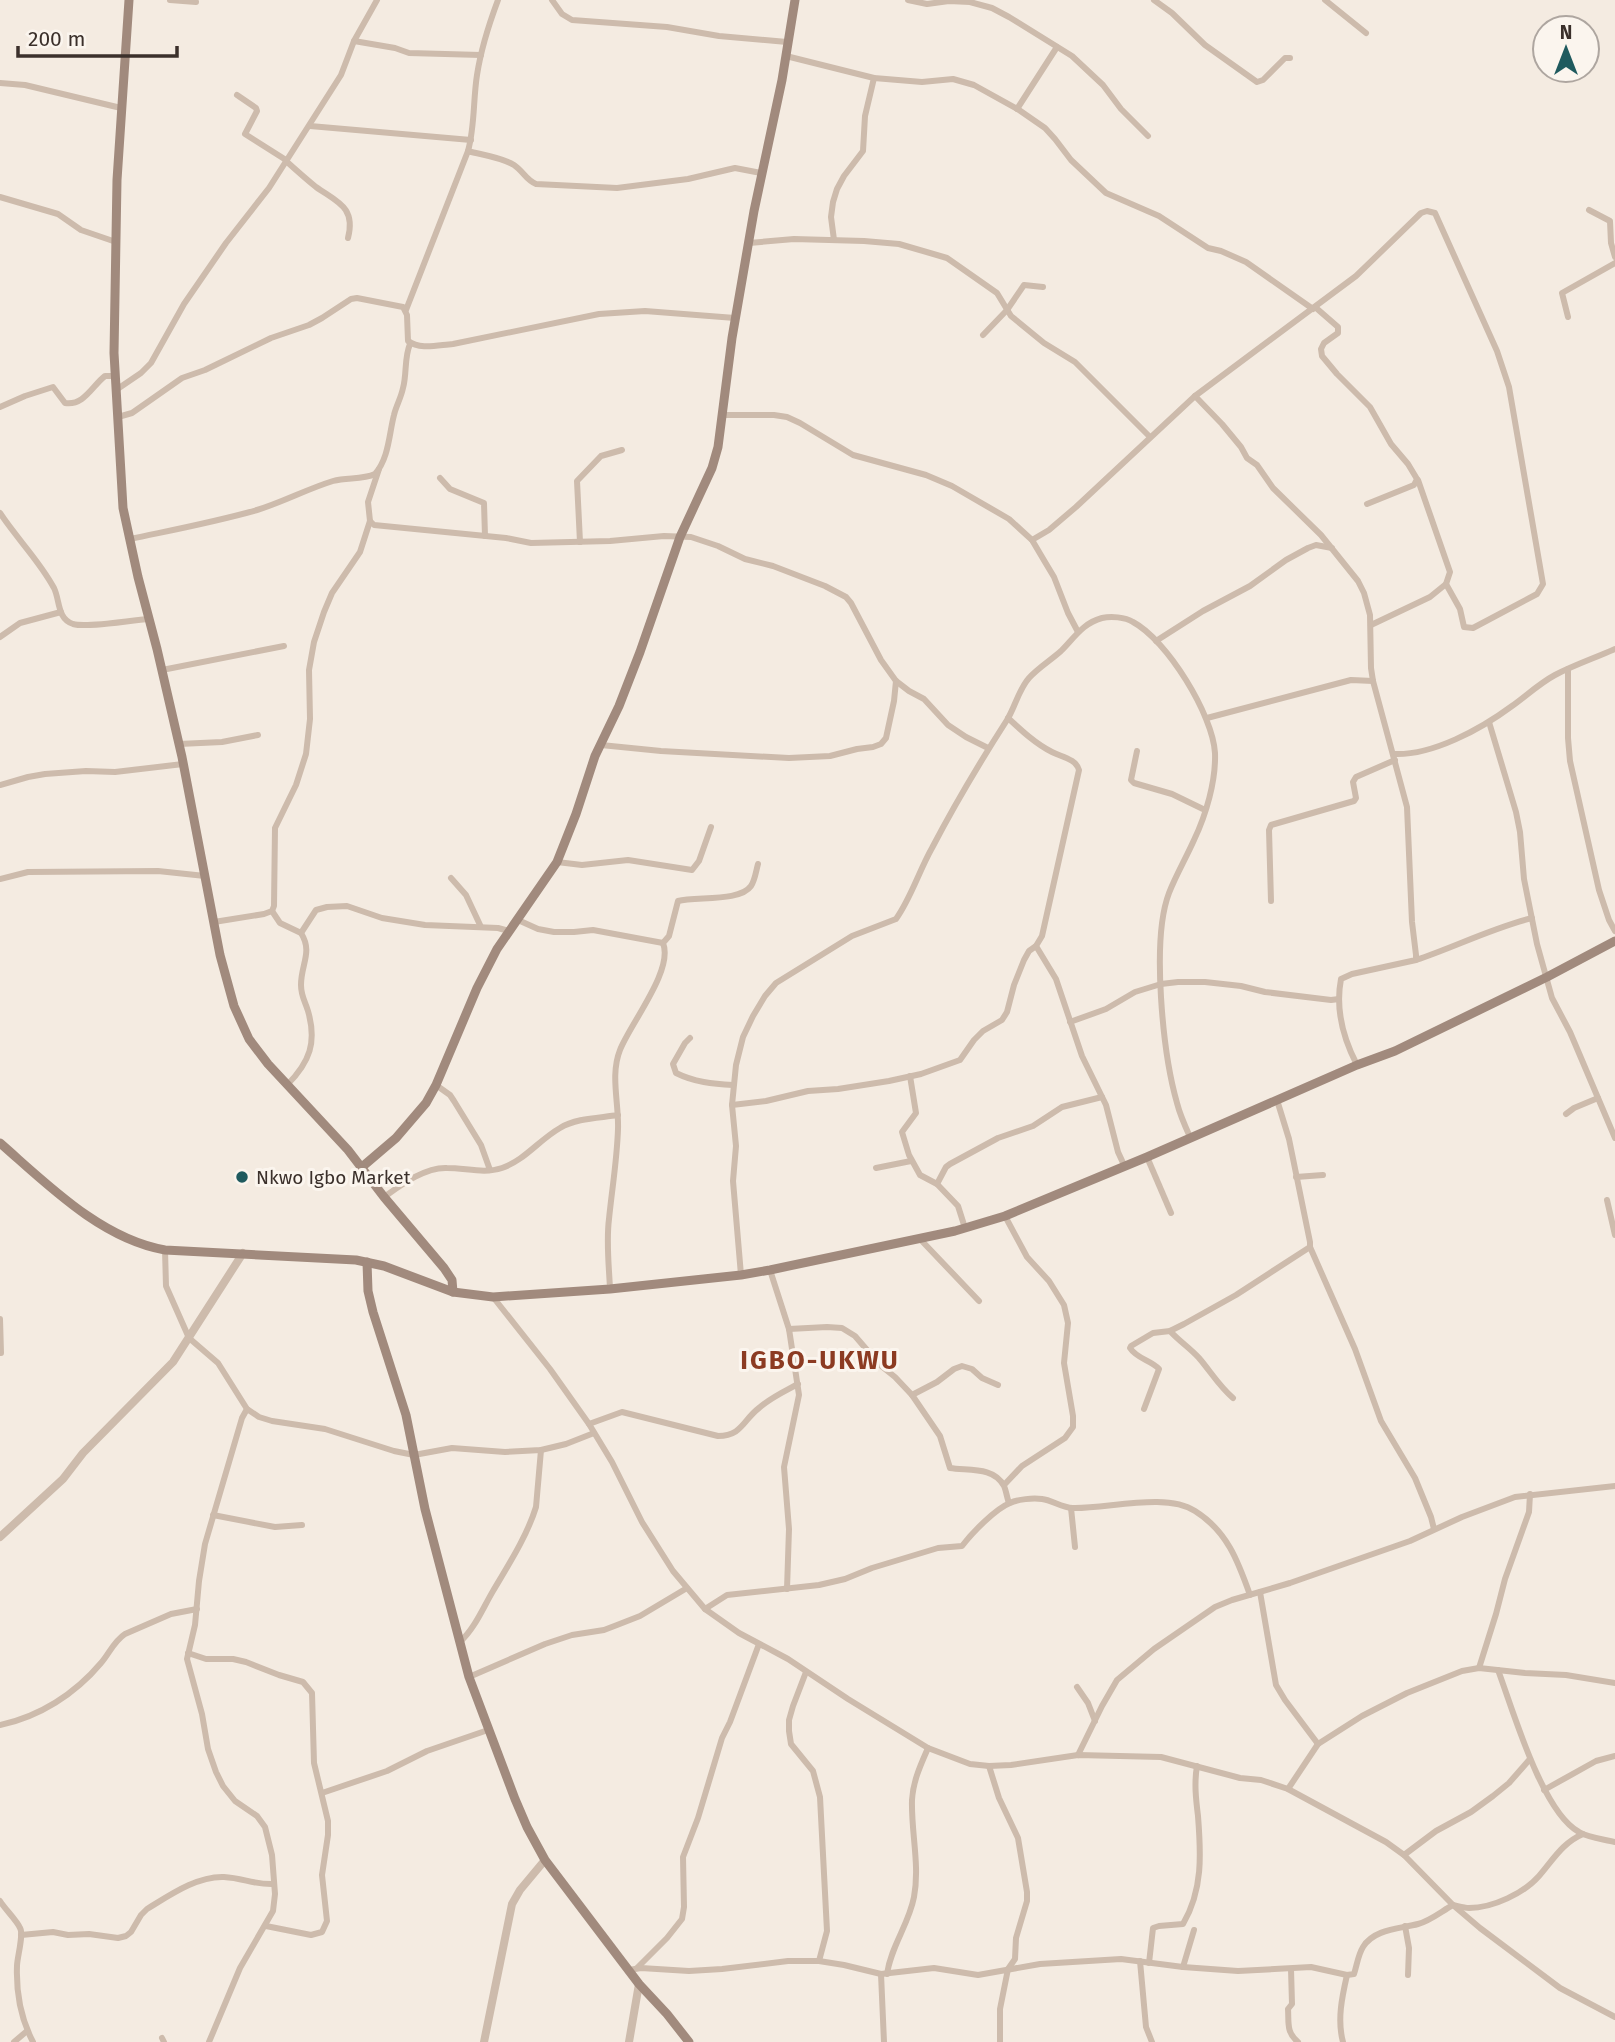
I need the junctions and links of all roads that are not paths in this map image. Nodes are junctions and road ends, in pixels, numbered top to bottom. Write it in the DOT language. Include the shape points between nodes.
graph roads {
  1 [pos="128,0"];
  2 [pos="170,0"];
  3 [pos="377,0"];
  4 [pos="498,0"];
  5 [pos="552,0"];
  6 [pos="795,0"];
  7 [pos="908,0"];
  8 [pos="1154,0"];
  9 [pos="1325,0"];
  10 [pos="197,2"];
  11 [pos="1366,33"];
  12 [pos="354,41"];
  13 [pos="787,42"];
  14 [pos="1057,47"];
  15 [pos="481,55"];
  16 [pos="786,56"];
  17 [pos="1290,58"];
  18 [pos="874,78"];
  19 [pos="0,83"];
  20 [pos="237,95"];
  21 [pos="121,108"];
  22 [pos="1017,109"];
  23 [pos="310,126"];
  24 [pos="1148,136"];
  25 [pos="471,140"];
  26 [pos="468,151"];
  27 [pos="286,161"];
  28 [pos="761,173"];
  29 [pos="0,197"];
  30 [pos="1589,210"];
  31 [pos="348,238"];
  32 [pos="834,240"];
  33 [pos="116,242"];
  34 [pos="749,243"];
  35 [pos="1615,257"];
  36 [pos="1615,262"];
  37 [pos="1043,288"];
  38 [pos="1314,308"];
  39 [pos="406,310"];
  40 [pos="1007,310"];
  41 [pos="1568,317"];
  42 [pos="735,318"];
  43 [pos="984,335"];
  44 [pos="410,344"];
  45 [pos="115,376"];
  46 [pos="116,390"];
  47 [pos="1195,396"];
  48 [pos="0,407"];
  49 [pos="721,415"];
  50 [pos="118,417"];
  51 [pos="1150,438"];
  52 [pos="622,450"];
  53 [pos="379,469"];
  54 [pos="359,478"];
  55 [pos="440,478"];
  56 [pos="1417,479"];
  57 [pos="374,484"];
  58 [pos="1367,504"];
  59 [pos="0,513"];
  60 [pos="370,521"];
  61 [pos="485,536"];
  62 [pos="680,537"];
  63 [pos="130,539"];
  64 [pos="1031,540"];
  65 [pos="580,542"];
  66 [pos="1332,548"];
  67 [pos="1446,584"];
  68 [pos="61,612"];
  69 [pos="149,619"];
  70 [pos="1371,625"];
  71 [pos="1077,632"];
  72 [pos="0,638"];
  73 [pos="1156,642"];
  74 [pos="284,646"];
  75 [pos="1615,649"];
  76 [pos="1568,669"];
  77 [pos="162,670"];
  78 [pos="896,681"];
  79 [pos="1373,681"];
  80 [pos="1008,718"];
  81 [pos="1207,718"];
  82 [pos="1489,722"];
  83 [pos="258,735"];
  84 [pos="179,744"];
  85 [pos="601,745"];
  86 [pos="988,748"];
  87 [pos="1137,751"];
  88 [pos="1394,757"];
  89 [pos="183,764"];
  90 [pos="0,785"];
  91 [pos="1205,810"];
  92 [pos="711,827"];
  93 [pos="557,862"];
  94 [pos="758,864"];
  95 [pos="205,876"];
  96 [pos="451,878"];
  97 [pos="0,879"];
  98 [pos="1271,901"];
  99 [pos="272,911"];
  100 [pos="1532,918"];
  101 [pos="518,920"];
  102 [pos="214,922"];
  103 [pos="481,927"];
  104 [pos="509,931"];
  105 [pos="1615,931"];
  106 [pos="301,933"];
  107 [pos="1615,942"];
  108 [pos="663,943"];
  109 [pos="1036,946"];
  110 [pos="1416,960"];
  111 [pos="1547,977"];
  112 [pos="1161,984"];
  113 [pos="1339,999"];
  114 [pos="1070,1022"];
  115 [pos="690,1038"];
  116 [pos="1357,1065"];
  117 [pos="910,1076"];
  118 [pos="287,1084"];
  119 [pos="436,1085"];
  120 [pos="733,1085"];
  121 [pos="1102,1097"];
  122 [pos="1598,1098"];
  123 [pos="1277,1100"];
  124 [pos="732,1105"];
  125 [pos="1566,1114"];
  126 [pos="618,1115"];
  127 [pos="1190,1137"];
  128 [pos="1615,1138"];
  129 [pos="0,1143"];
  130 [pos="1147,1157"];
  131 [pos="911,1161"];
  132 [pos="1124,1165"];
  133 [pos="362,1167"];
  134 [pos="876,1168"];
  135 [pos="490,1170"];
  136 [pos="1323,1175"];
  137 [pos="1296,1177"];
  138 [pos="937,1184"];
  139 [pos="384,1197"];
  140 [pos="1607,1200"];
  141 [pos="1171,1213"];
  142 [pos="1005,1216"];
  143 [pos="965,1228"];
  144 [pos="1615,1235"];
  145 [pos="920,1239"];
  146 [pos="1310,1247"];
  147 [pos="164,1250"];
  148 [pos="243,1253"];
  149 [pos="368,1262"];
  150 [pos="770,1270"];
  151 [pos="446,1271"];
  152 [pos="741,1275"];
  153 [pos="442,1288"];
  154 [pos="610,1289"];
  155 [pos="453,1292"];
  156 [pos="493,1297"];
  157 [pos="979,1301"];
  158 [pos="0,1319"];
  159 [pos="789,1329"];
  160 [pos="1170,1331"];
  161 [pos="189,1338"];
  162 [pos="1,1353"];
  163 [pos="798,1384"];
  164 [pos="998,1385"];
  165 [pos="912,1395"];
  166 [pos="1233,1398"];
  167 [pos="247,1409"];
  168 [pos="1144,1409"];
  169 [pos="589,1424"];
  170 [pos="594,1433"];
  171 [pos="541,1450"];
  172 [pos="414,1455"];
  173 [pos="1004,1485"];
  174 [pos="1615,1486"];
  175 [pos="1530,1494"];
  176 [pos="1009,1503"];
  177 [pos="1071,1508"];
  178 [pos="214,1515"];
  179 [pos="302,1525"];
  180 [pos="1434,1529"];
  181 [pos="0,1536"];
  182 [pos="1075,1547"];
  183 [pos="687,1588"];
  184 [pos="787,1589"];
  185 [pos="1260,1592"];
  186 [pos="1250,1595"];
  187 [pos="197,1609"];
  188 [pos="705,1609"];
  189 [pos="460,1642"];
  190 [pos="759,1644"];
  191 [pos="188,1653"];
  192 [pos="1479,1668"];
  193 [pos="1498,1670"];
  194 [pos="806,1672"];
  195 [pos="469,1677"];
  196 [pos="1615,1683"];
  197 [pos="1077,1687"];
  198 [pos="1095,1721"];
  199 [pos="0,1724"];
  200 [pos="488,1730"];
  201 [pos="1318,1744"];
  202 [pos="928,1748"];
  203 [pos="1078,1755"];
  204 [pos="1615,1756"];
  205 [pos="1530,1759"];
  206 [pos="989,1766"];
  207 [pos="1197,1766"];
  208 [pos="1288,1789"];
  209 [pos="1544,1790"];
  210 [pos="323,1793"];
  211 [pos="1583,1834"];
  212 [pos="1615,1842"];
  213 [pos="1404,1855"];
  214 [pos="545,1860"];
  215 [pos="274,1884"];
  216 [pos="0,1901"];
  217 [pos="1453,1905"];
  218 [pos="266,1926"];
  219 [pos="1405,1926"];
  220 [pos="1194,1930"];
  221 [pos="21,1935"];
  222 [pos="819,1961"];
  223 [pos="1140,1961"];
  224 [pos="1149,1962"];
  225 [pos="1183,1967"];
  226 [pos="633,1969"];
  227 [pos="1008,1969"];
  228 [pos="1291,1969"];
  229 [pos="884,1974"];
  230 [pos="1351,1975"];
  231 [pos="1408,1975"];
  232 [pos="1356,1982"];
  233 [pos="639,1984"];
  234 [pos="1615,2017"];
  235 [pos="27,2031"];
  236 [pos="13,2042"];
  237 [pos="33,2042"];
  238 [pos="209,2042"];
  239 [pos="484,2042"];
  240 [pos="629,2042"];
  241 [pos="689,2042"];
  242 [pos="884,2042"];
  243 [pos="1000,2042"];
  244 [pos="1152,2042"];
  245 [pos="1298,2042"];
  246 [pos="1343,2042"];
  1 -- 21 [label="main road"];
  2 -- 10 [label="street"];
  3 -- 12 [label="street"];
  4 -- 15 [label="street"];
  5 -- 13 [label="street" via="572,20"];
  6 -- 13 [label="main road"];
  7 -- 14 [label="street" via="927,4 959,1 992,8"];
  8 -- 17 [label="street" via="1257,82"];
  9 -- 11 [label="street"];
  12 -- 15 [label="street" via="409,53"];
  12 -- 23 [label="street" via="341,75"];
  13 -- 16 [label="main road"];
  14 -- 22 [label="street"];
  14 -- 24 [label="street" via="1103,85"];
  15 -- 25 [label="street"];
  16 -- 18 [label="street"];
  16 -- 28 [label="main road"];
  18 -- 22 [label="street" via="965,81"];
  18 -- 32 [label="street" via="863,150 833,202"];
  19 -- 21 [label="street"];
  20 -- 27 [label="street" via="257,111 245,134"];
  21 -- 33 [label="main road"];
  22 -- 38 [label="street" via="1045,128 1106,193 1159,216 1208,248 1246,262"];
  23 -- 25 [label="street"];
  23 -- 27 [label="street"];
  25 -- 26 [label="street"];
  26 -- 28 [label="street" via="511,163 536,184 617,188 735,168"];
  26 -- 39 [label="street"];
  27 -- 31 [label="street" via="343,205 352,225"];
  27 -- 46 [label="street" via="184,304 152,363"];
  28 -- 34 [label="main road"];
  29 -- 33 [label="street" via="58,214 81,230"];
  30 -- 35 [label="street" via="1610,221"];
  32 -- 34 [label="street"];
  32 -- 40 [label="street" via="898,244 947,258 997,293"];
  33 -- 45 [label="main road"];
  34 -- 42 [label="main road"];
  36 -- 41 [label="street" via="1562,293"];
  37 -- 40 [label="street" via="1024,285"];
  38 -- 47 [label="street"];
  38 -- 56 [label="street" via="1339,330 1324,343 1322,356 1370,407"];
  38 -- 67 [label="street" via="1356,276 1421,213 1435,213 1509,387 1543,584 1537,594 1468,628"];
  39 -- 44 [label="street"];
  39 -- 50 [label="street" via="351,299 309,325 181,378 132,413"];
  40 -- 43 [label="street"];
  40 -- 51 [label="street" via="1044,343 1075,362"];
  42 -- 44 [label="street" via="622,312 453,344"];
  42 -- 49 [label="main road"];
  44 -- 53 [label="street" via="404,387"];
  45 -- 46 [label="main road"];
  45 -- 48 [label="street" via="101,378 73,404 65,403 53,387"];
  46 -- 50 [label="main road"];
  47 -- 51 [label="street"];
  47 -- 66 [label="street" via="1273,488"];
  49 -- 62 [label="main road" via="716,457"];
  49 -- 64 [label="street" via="774,415 800,423 853,455 952,486 1009,519"];
  50 -- 63 [label="main road" via="123,508"];
  51 -- 64 [label="street" via="1067,515"];
  52 -- 65 [label="street" via="601,456 577,481"];
  53 -- 54 [label="street"];
  53 -- 57 [label="street"];
  54 -- 57 [label="street"];
  54 -- 63 [label="street" via="334,480 255,510"];
  55 -- 61 [label="street" via="450,489 484,503"];
  56 -- 58 [label="street" via="1414,485"];
  56 -- 67 [label="street" via="1450,572"];
  57 -- 60 [label="street" via="368,502"];
  59 -- 68 [label="street" via="43,569"];
  60 -- 61 [label="street" via="388,527"];
  60 -- 99 [label="street" via="360,552 327,603 314,642 306,754 275,828"];
  61 -- 65 [label="street" via="531,543"];
  62 -- 65 [label="street"];
  62 -- 78 [label="street" via="703,540 846,597"];
  62 -- 85 [label="main road"];
  63 -- 69 [label="main road"];
  64 -- 71 [label="street" via="1054,577"];
  66 -- 70 [label="street" via="1364,593"];
  66 -- 73 [label="street" via="1320,546 1297,554"];
  67 -- 70 [label="street" via="1430,597"];
  68 -- 69 [label="street" via="68,622 82,625"];
  68 -- 72 [label="street" via="20,623"];
  69 -- 77 [label="main road"];
  70 -- 79 [label="street"];
  71 -- 73 [label="street" via="1102,618 1121,618 1131,620"];
  71 -- 80 [label="street" via="1027,680"];
  73 -- 81 [label="street" via="1190,685"];
  74 -- 77 [label="street"];
  75 -- 76 [label="street"];
  76 -- 82 [label="street"];
  76 -- 105 [label="street" via="1570,761 1599,890"];
  77 -- 84 [label="main road"];
  78 -- 85 [label="street" via="886,738 873,747 789,758"];
  78 -- 86 [label="street" via="924,699 948,725"];
  79 -- 81 [label="street" via="1351,680"];
  79 -- 88 [label="street"];
  80 -- 86 [label="street"];
  80 -- 109 [label="street" via="1035,742 1075,762 1079,770"];
  81 -- 91 [label="street" via="1215,757"];
  82 -- 88 [label="street" via="1437,746"];
  82 -- 100 [label="street" via="1516,812"];
  83 -- 84 [label="street"];
  84 -- 89 [label="main road"];
  85 -- 93 [label="main road"];
  86 -- 120 [label="street" via="896,919 852,936 776,984 743,1037"];
  87 -- 91 [label="street" via="1131,775 1134,783"];
  88 -- 98 [label="street" via="1356,777 1354,801 1271,825"];
  88 -- 110 [label="street" via="1407,807"];
  89 -- 90 [label="street" via="53,774"];
  89 -- 95 [label="main road"];
  91 -- 112 [label="street" via="1164,907"];
  92 -- 93 [label="street" via="692,870 628,860"];
  93 -- 101 [label="main road"];
  94 -- 108 [label="street" via="751,886 744,892 678,901"];
  95 -- 97 [label="street" via="158,871 28,872"];
  95 -- 102 [label="main road"];
  96 -- 103 [label="street" via="466,895"];
  99 -- 102 [label="street"];
  99 -- 106 [label="street" via="280,923"];
  100 -- 110 [label="street"];
  100 -- 111 [label="street"];
  101 -- 104 [label="main road"];
  101 -- 108 [label="street" via="554,932 593,930"];
  102 -- 118 [label="main road" via="242,1024"];
  103 -- 104 [label="street"];
  103 -- 106 [label="street" via="425,925 340,906 316,910"];
  104 -- 119 [label="main road" via="485,970"];
  106 -- 118 [label="street" via="307,947 301,994 312,1038 306,1064"];
  107 -- 111 [label="main road"];
  108 -- 126 [label="street" via="666,951 658,978 616,1064"];
  109 -- 114 [label="street" via="1056,979"];
  109 -- 117 [label="street" via="1024,960 1002,1020 983,1031 960,1060"];
  110 -- 113 [label="street" via="1346,975 1341,979"];
  111 -- 116 [label="main road"];
  111 -- 122 [label="street" via="1552,998"];
  112 -- 113 [label="street" via="1205,982"];
  112 -- 114 [label="street"];
  112 -- 127 [label="street" via="1169,1066"];
  113 -- 116 [label="street" via="1343,1033"];
  114 -- 121 [label="street"];
  115 -- 120 [label="street" via="673,1064 676,1073"];
  116 -- 123 [label="main road"];
  117 -- 124 [label="street"];
  117 -- 131 [label="street" via="916,1113 902,1135"];
  118 -- 133 [label="main road"];
  119 -- 133 [label="main road" via="412,1121"];
  119 -- 135 [label="street" via="454,1101 481,1145"];
  120 -- 124 [label="street"];
  121 -- 132 [label="street"];
  121 -- 138 [label="street" via="1062,1107 1032,1126 998,1138 946,1167"];
  122 -- 125 [label="street"];
  122 -- 128 [label="street"];
  123 -- 127 [label="main road"];
  123 -- 137 [label="street"];
  124 -- 152 [label="street"];
  126 -- 135 [label="street" via="561,1127 525,1156"];
  126 -- 154 [label="street" via="608,1222"];
  127 -- 130 [label="main road"];
  129 -- 147 [label="main road" via="102,1226 130,1241"];
  130 -- 132 [label="main road"];
  130 -- 141 [label="street"];
  131 -- 134 [label="street"];
  131 -- 138 [label="street" via="920,1175"];
  132 -- 142 [label="main road"];
  133 -- 139 [label="main road"];
  135 -- 139 [label="street" via="438,1169 409,1180"];
  136 -- 137 [label="street"];
  137 -- 146 [label="street"];
  138 -- 143 [label="street" via="958,1206"];
  139 -- 151 [label="main road"];
  140 -- 144 [label="street"];
  142 -- 143 [label="main road"];
  142 -- 173 [label="street" via="1027,1257 1064,1305 1073,1427"];
  143 -- 145 [label="main road"];
  145 -- 150 [label="main road"];
  145 -- 157 [label="street"];
  146 -- 160 [label="street"];
  146 -- 180 [label="street" via="1381,1422 1415,1478"];
  147 -- 148 [label="main road"];
  147 -- 161 [label="street" via="166,1286"];
  148 -- 149 [label="main road"];
  148 -- 161 [label="street"];
  149 -- 153 [label="main road"];
  149 -- 172 [label="main road" via="373,1312"];
  150 -- 152 [label="main road"];
  150 -- 159 [label="street"];
  151 -- 153 [label="main road"];
  151 -- 155 [label="main road"];
  152 -- 154 [label="main road"];
  153 -- 155 [label="main road"];
  154 -- 156 [label="main road"];
  155 -- 156 [label="main road"];
  156 -- 169 [label="street"];
  158 -- 162 [label="street"];
  159 -- 163 [label="street"];
  159 -- 165 [label="street" via="842,1328"];
  160 -- 166 [label="street"];
  160 -- 168 [label="street" via="1153,1333 1130,1346 1133,1353 1159,1369"];
  161 -- 167 [label="street" via="218,1363"];
  161 -- 181 [label="street" via="160,1377 63,1479"];
  163 -- 169 [label="street" via="760,1406 741,1429 724,1437 622,1412"];
  163 -- 184 [label="street" via="784,1467"];
  164 -- 165 [label="street" via="962,1366"];
  165 -- 173 [label="street" via="940,1436 950,1468 978,1469"];
  167 -- 172 [label="street" via="272,1422 325,1429"];
  167 -- 178 [label="street"];
  169 -- 170 [label="street"];
  170 -- 171 [label="street"];
  170 -- 183 [label="street" via="642,1522"];
  171 -- 172 [label="street" via="452,1448"];
  171 -- 189 [label="street" via="533,1515 512,1559"];
  172 -- 189 [label="main road"];
  173 -- 176 [label="street"];
  174 -- 175 [label="street"];
  175 -- 180 [label="street"];
  175 -- 192 [label="street" via="1529,1512"];
  176 -- 177 [label="street" via="1042,1499"];
  176 -- 184 [label="street" via="973,1531 962,1546 938,1548 845,1579"];
  177 -- 182 [label="street"];
  177 -- 186 [label="street" via="1175,1503 1195,1511 1226,1538"];
  178 -- 179 [label="street" via="275,1527"];
  178 -- 187 [label="street" via="205,1544"];
  180 -- 185 [label="street"];
  183 -- 188 [label="street"];
  183 -- 195 [label="street" via="640,1616 545,1644"];
  184 -- 188 [label="street" via="727,1595"];
  185 -- 186 [label="street"];
  185 -- 201 [label="street" via="1276,1685"];
  186 -- 198 [label="street" via="1215,1607 1123,1674"];
  187 -- 191 [label="street"];
  187 -- 199 [label="street" via="171,1614 125,1634 71,1691 31,1716"];
  188 -- 190 [label="street"];
  189 -- 195 [label="main road"];
  190 -- 194 [label="street"];
  190 -- 226 [label="street" via="683,1857 682,1919"];
  191 -- 210 [label="street" via="246,1662 308,1686 313,1693 314,1763"];
  191 -- 215 [label="street" via="216,1772 235,1801 262,1821"];
  192 -- 193 [label="street"];
  192 -- 201 [label="street" via="1407,1693"];
  193 -- 196 [label="street"];
  193 -- 205 [label="street"];
  194 -- 202 [label="street"];
  194 -- 222 [label="street" via="789,1731 791,1744 813,1771 820,1797 827,1931"];
  195 -- 200 [label="main road"];
  197 -- 198 [label="street"];
  198 -- 203 [label="street"];
  200 -- 210 [label="street"];
  200 -- 214 [label="main road"];
  201 -- 208 [label="street"];
  202 -- 206 [label="street"];
  202 -- 229 [label="street" via="912,1800 914,1899"];
  203 -- 206 [label="street"];
  203 -- 207 [label="street" via="1161,1756"];
  204 -- 209 [label="street" via="1596,1761"];
  205 -- 209 [label="street"];
  205 -- 213 [label="street" via="1493,1797"];
  206 -- 227 [label="street" via="1018,1838 1027,1892"];
  207 -- 208 [label="street"];
  207 -- 224 [label="street" via="1198,1885 1183,1924 1153,1928"];
  208 -- 213 [label="street" via="1362,1827"];
  209 -- 211 [label="street" via="1570,1825"];
  210 -- 218 [label="street" via="328,1821 322,1875 325,1928 311,1935"];
  211 -- 212 [label="street"];
  211 -- 217 [label="street" via="1564,1845 1522,1892 1470,1908"];
  213 -- 217 [label="street"];
  214 -- 226 [label="main road"];
  214 -- 239 [label="street" via="512,1904"];
  215 -- 218 [label="street" via="273,1911"];
  215 -- 221 [label="street" via="223,1877 201,1881 147,1909 131,1932 118,1938 53,1932"];
  216 -- 221 [label="street"];
  217 -- 219 [label="street" via="1420,1924"];
  217 -- 234 [label="street" via="1560,1988"];
  218 -- 238 [label="street" via="244,1960"];
  219 -- 230 [label="street" via="1369,1940"];
  219 -- 231 [label="street"];
  220 -- 225 [label="street"];
  221 -- 235 [label="street" via="17,1982"];
  222 -- 226 [label="street" via="688,1971"];
  222 -- 229 [label="street"];
  223 -- 224 [label="street"];
  223 -- 227 [label="street" via="1070,1961"];
  223 -- 244 [label="street" via="1146,2027"];
  224 -- 225 [label="street"];
  225 -- 228 [label="street"];
  226 -- 233 [label="main road"];
  227 -- 229 [label="street" via="978,1975 934,1968"];
  227 -- 243 [label="street" via="1000,2009"];
  228 -- 230 [label="street"];
  228 -- 245 [label="street" via="1289,2029"];
  229 -- 242 [label="street"];
  230 -- 232 [label="street"];
  230 -- 246 [label="street" via="1341,2004"];
  233 -- 240 [label="street"];
  233 -- 241 [label="main road"];
  235 -- 236 [label="street"];
  235 -- 237 [label="street"];
}
